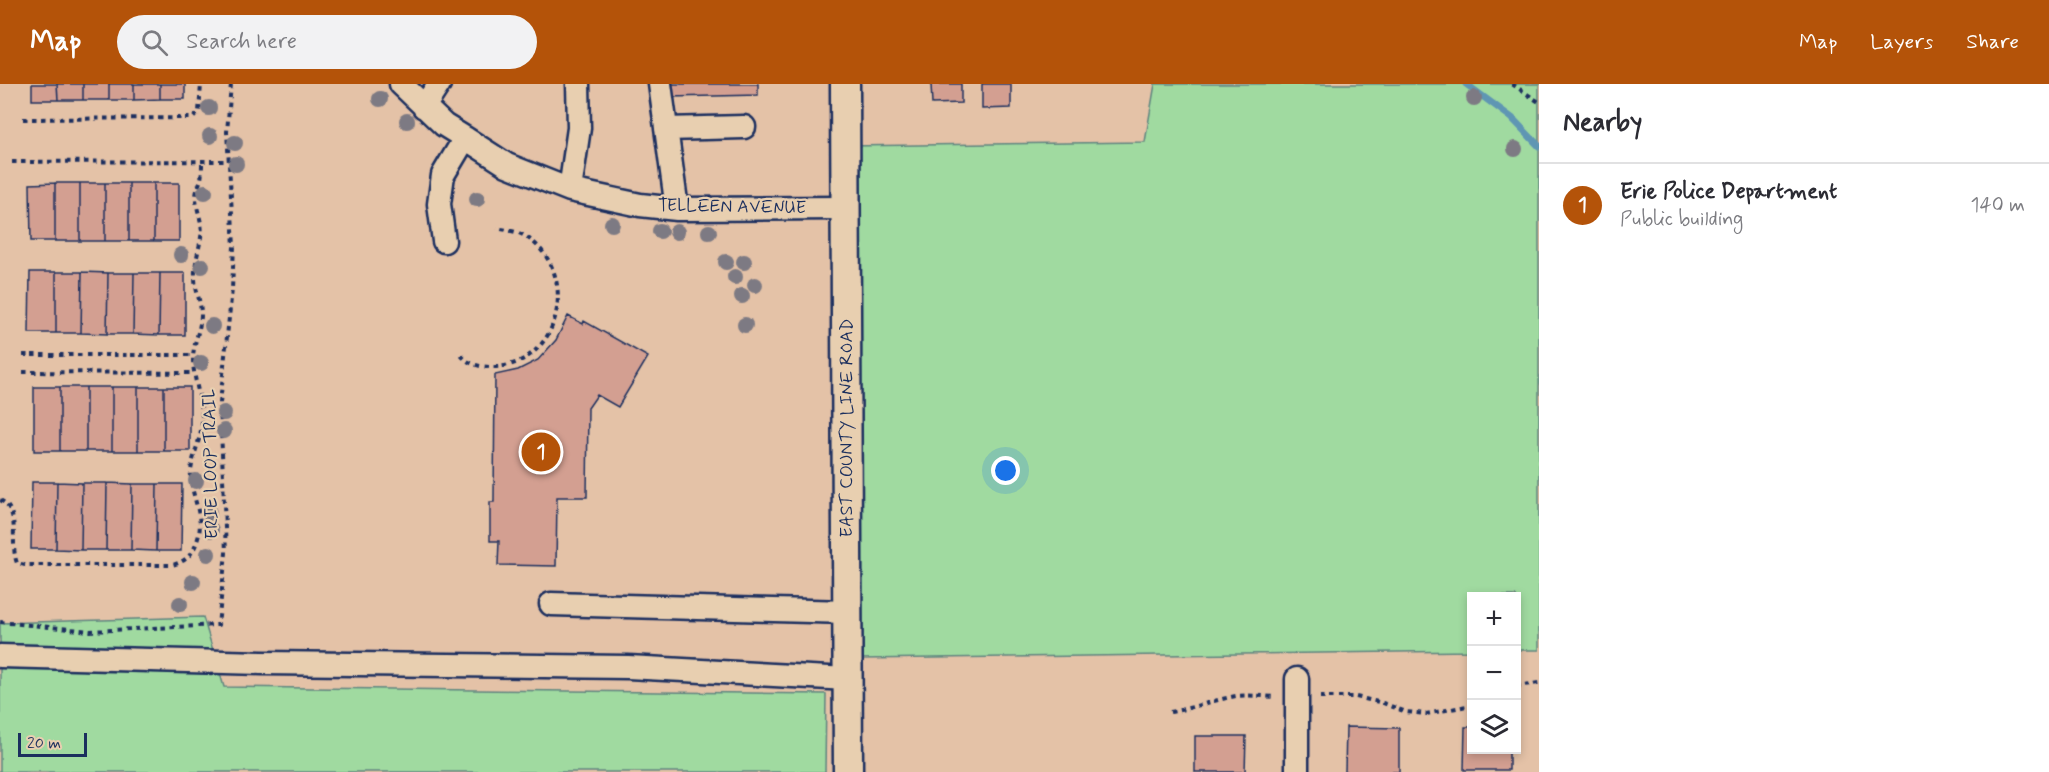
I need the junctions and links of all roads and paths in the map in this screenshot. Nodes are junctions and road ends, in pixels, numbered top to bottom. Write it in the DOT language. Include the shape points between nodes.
graph roads {
  1 [pos="201,84"];
  2 [pos="231,84"];
  3 [pos="401,84"];
  4 [pos="439,84"];
  5 [pos="578,84"];
  6 [pos="660,84"];
  7 [pos="845,84"];
  8 [pos="1512,84"];
  9 [pos="1539,102"];
  10 [pos="424,106"];
  11 [pos="23,119"];
  12 [pos="744,127"];
  13 [pos="666,129"];
  14 [pos="465,138"];
  15 [pos="202,161"];
  16 [pos="227,161"];
  17 [pos="12,162"];
  18 [pos="570,190"];
  19 [pos="676,208"];
  20 [pos="846,208"];
  21 [pos="496,228"];
  22 [pos="444,241"];
  23 [pos="23,355"];
  24 [pos="193,355"];
  25 [pos="461,355"];
  26 [pos="23,372"];
  27 [pos="193,373"];
  28 [pos="0,500"];
  29 [pos="551,604"];
  30 [pos="848,612"];
  31 [pos="0,622"];
  32 [pos="0,656"];
  33 [pos="848,679"];
  34 [pos="1298,679"];
  35 [pos="1539,683"];
  36 [pos="1521,685"];
  37 [pos="1275,697"];
  38 [pos="1320,697"];
  39 [pos="1467,706"];
  40 [pos="1170,712"];
  41 [pos="848,772"];
  42 [pos="1297,772"];
  1 -- 11 [label="path" via="199,112 193,118"];
  2 -- 16 [label="path, ERIE LOOP TRAIL"];
  3 -- 10 [label="street, TELLEEN AVENUE"];
  4 -- 10 [label="street"];
  5 -- 18 [label="street" via="579,128"];
  6 -- 13 [label="street"];
  7 -- 20 [label="main road, EAST COUNTY LINE ROAD"];
  8 -- 9 [label="path"];
  10 -- 14 [label="street, TELLEEN AVENUE"];
  12 -- 13 [label="street"];
  13 -- 19 [label="street"];
  14 -- 18 [label="street, TELLEEN AVENUE" via="507,165"];
  14 -- 22 [label="street" via="443,175 439,204"];
  15 -- 16 [label="path"];
  15 -- 17 [label="path"];
  15 -- 24 [label="path" via="196,194 202,226 194,277 201,316"];
  16 -- 31 [label="path, ERIE LOOP TRAIL" via="234,246 220,403 226,553 218,625 90,631"];
  18 -- 19 [label="street, TELLEEN AVENUE" via="640,205"];
  19 -- 20 [label="street, TELLEEN AVENUE"];
  20 -- 30 [label="main road, EAST COUNTY LINE ROAD"];
  21 -- 25 [label="path" via="522,234 550,260 559,298 556,319 531,354 507,366 468,363"];
  23 -- 24 [label="path"];
  24 -- 27 [label="path"];
  26 -- 27 [label="path"];
  27 -- 28 [label="path" via="202,419 191,472 201,522 191,554 183,563 17,563 12,545 13,519"];
  29 -- 30 [label="street"];
  30 -- 33 [label="main road, EAST COUNTY LINE ROAD"];
  32 -- 33 [label="street" via="628,667"];
  33 -- 41 [label="main road, EAST COUNTY LINE ROAD"];
  34 -- 42 [label="street"];
  35 -- 36 [label="path"];
  37 -- 40 [label="path" via="1239,696"];
  38 -- 39 [label="path" via="1356,698 1426,714"];
}
